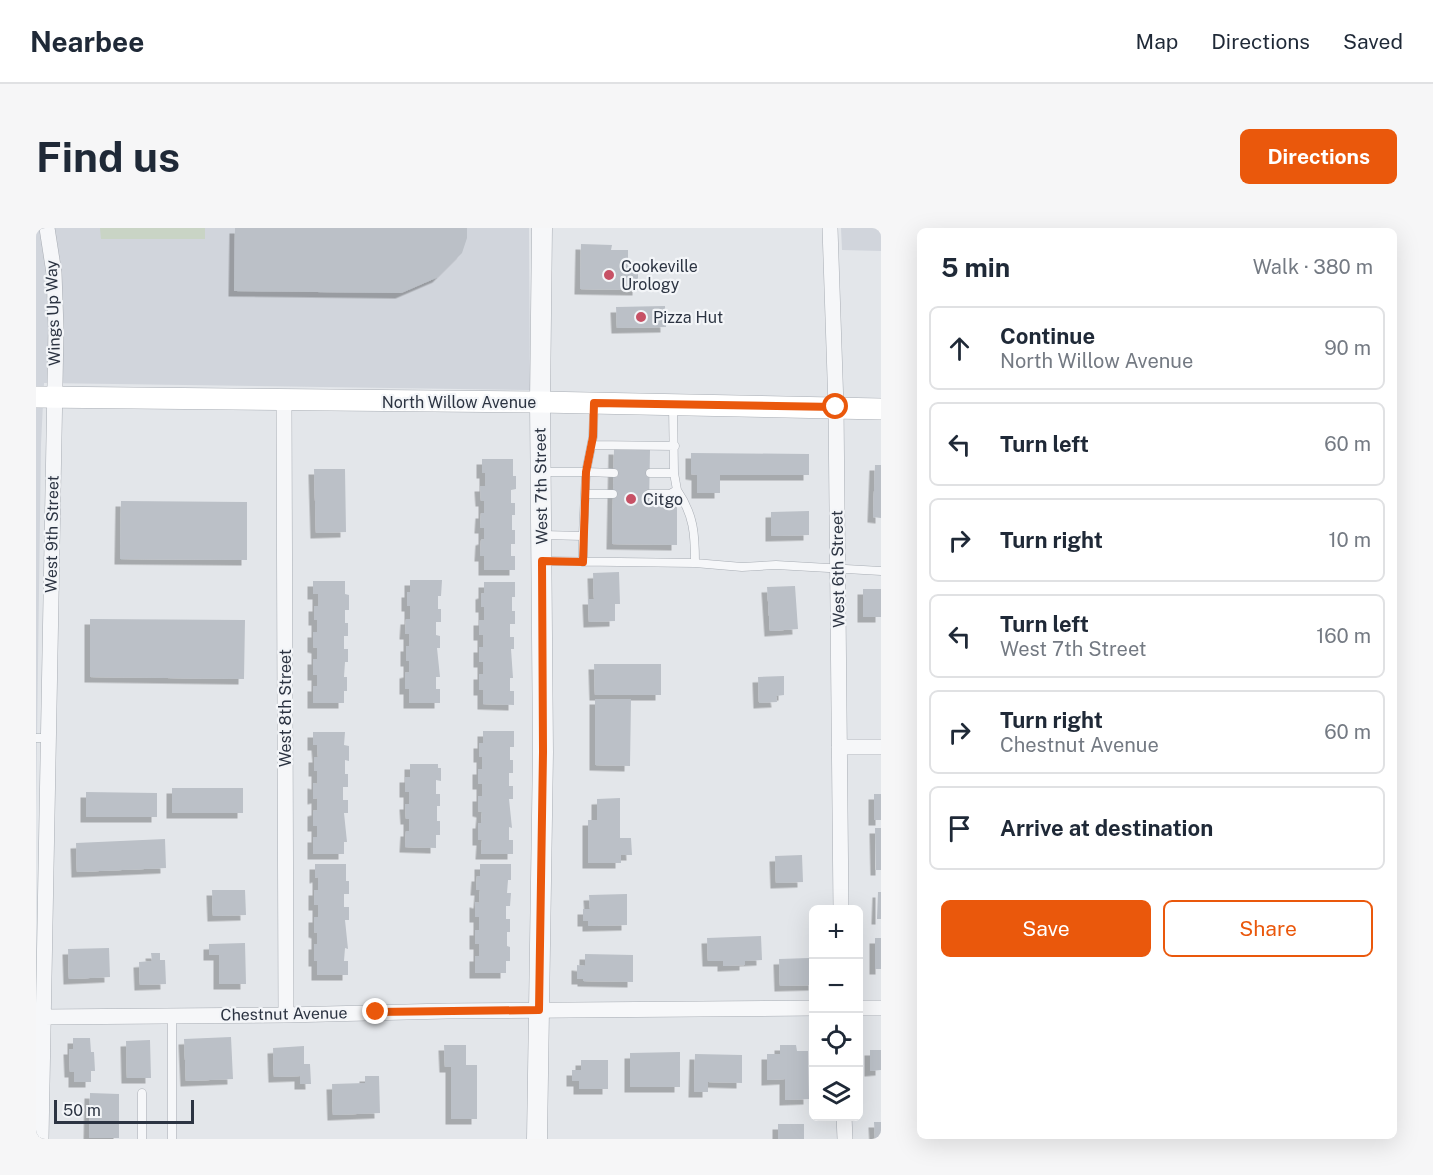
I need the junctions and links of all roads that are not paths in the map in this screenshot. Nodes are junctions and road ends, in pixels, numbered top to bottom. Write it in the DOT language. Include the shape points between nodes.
graph roads {
  1 [pos="47,228"];
  2 [pos="542,228"];
  3 [pos="830,228"];
  4 [pos="45,397"];
  5 [pos="284,401"];
  6 [pos="540,402"];
  7 [pos="594,403"];
  8 [pos="673,405"];
  9 [pos="836,407"];
  10 [pos="881,409"];
  11 [pos="592,445"];
  12 [pos="675,446"];
  13 [pos="541,472"];
  14 [pos="586,472"];
  15 [pos="614,472"];
  16 [pos="650,473"];
  17 [pos="674,473"];
  18 [pos="677,490"];
  19 [pos="585,494"];
  20 [pos="613,494"];
  21 [pos="649,494"];
  22 [pos="541,535"];
  23 [pos="584,536"];
  24 [pos="542,561"];
  25 [pos="583,562"];
  26 [pos="695,563"];
  27 [pos="838,569"];
  28 [pos="881,571"];
  29 [pos="42,738"];
  30 [pos="840,747"];
  31 [pos="881,747"];
  32 [pos="841,905"];
  33 [pos="809,1008"];
  34 [pos="863,1008"];
  35 [pos="881,1008"];
  36 [pos="539,1010"];
  37 [pos="286,1015"];
  38 [pos="172,1016"];
  39 [pos="43,1017"];
  40 [pos="142,1093"];
  41 [pos="844,1121"];
  42 [pos="41,1139"];
  43 [pos="141,1139"];
  44 [pos="172,1139"];
  45 [pos="537,1139"];
  46 [pos="845,1139"];
  1 -- 4 [label="street, Wings Up Way" via="54,273"];
  2 -- 6 [label="street, West 7th Street"];
  3 -- 9 [label="street, West 6th Street"];
  4 -- 5 [label="main road, North Willow Avenue"];
  4 -- 29 [label="street, West 9th Street"];
  5 -- 6 [label="main road, North Willow Avenue"];
  5 -- 37 [label="street, West 8th Street"];
  6 -- 7 [label="main road, North Willow Avenue"];
  6 -- 13 [label="street, West 7th Street"];
  7 -- 8 [label="main road, North Willow Avenue"];
  7 -- 11 [label="lane"];
  8 -- 9 [label="main road, North Willow Avenue"];
  8 -- 12 [label="lane"];
  9 -- 10 [label="main road, North Willow Avenue"];
  9 -- 27 [label="street, West 6th Street"];
  11 -- 12 [label="lane"];
  11 -- 14 [label="lane"];
  12 -- 17 [label="lane"];
  13 -- 14 [label="lane"];
  13 -- 22 [label="street, West 7th Street"];
  14 -- 15 [label="lane"];
  14 -- 19 [label="lane"];
  16 -- 17 [label="lane"];
  17 -- 18 [label="lane"];
  18 -- 21 [label="lane"];
  18 -- 26 [label="lane" via="695,531"];
  19 -- 20 [label="lane"];
  19 -- 23 [label="lane"];
  22 -- 23 [label="lane"];
  22 -- 24 [label="street, West 7th Street"];
  23 -- 25 [label="lane"];
  24 -- 25 [label="lane"];
  24 -- 36 [label="street, West 7th Street"];
  25 -- 26 [label="lane"];
  26 -- 27 [label="lane"];
  27 -- 28 [label="lane"];
  27 -- 30 [label="street, West 6th Street"];
  29 -- 39 [label="street, West 9th Street"];
  30 -- 31 [label="street"];
  30 -- 32 [label="street, West 6th Street"];
  33 -- 36 [label="street, Chestnut Avenue"];
  34 -- 35 [label="street"];
  36 -- 37 [label="street, Chestnut Avenue"];
  36 -- 45 [label="street, West 7th Street"];
  37 -- 38 [label="street, Chestnut Avenue"];
  38 -- 39 [label="street, Chestnut Avenue"];
  38 -- 44 [label="lane"];
  39 -- 42 [label="street, West 9th Street"];
  40 -- 43 [label="lane"];
  41 -- 46 [label="street"];
}
